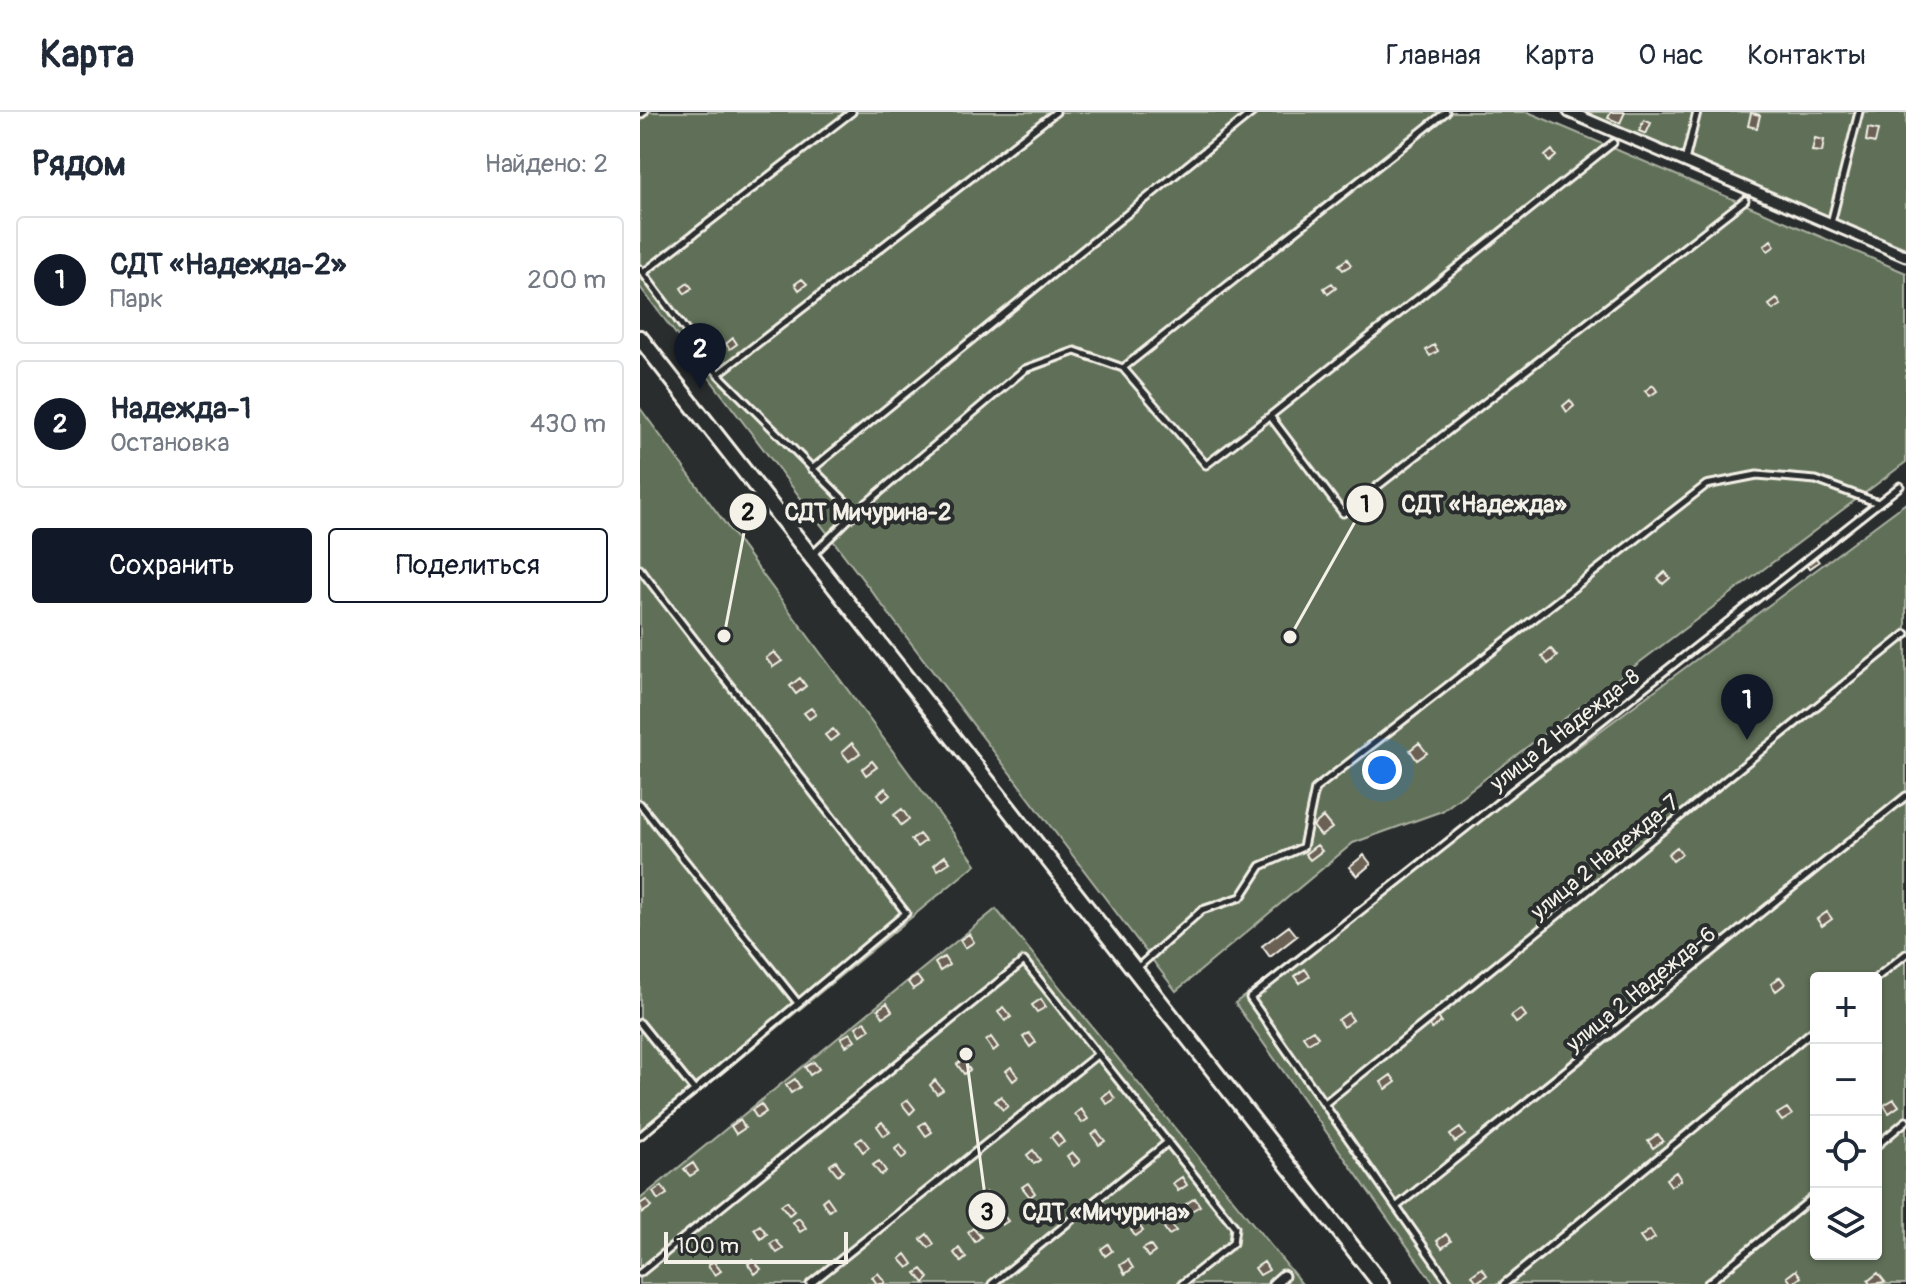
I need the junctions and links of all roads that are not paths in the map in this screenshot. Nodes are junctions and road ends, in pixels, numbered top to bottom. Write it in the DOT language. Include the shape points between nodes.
graph roads {
  1 [pos="852,112"];
  2 [pos="1056,112"];
  3 [pos="1253,112"];
  4 [pos="1446,112"];
  5 [pos="1569,112"];
  6 [pos="1697,112"];
  7 [pos="1859,112"];
  8 [pos="1613,143"];
  9 [pos="1685,162"];
  10 [pos="1745,200"];
  11 [pos="1831,224"];
  12 [pos="1906,256"];
  13 [pos="642,271"];
  14 [pos="640,338"];
  15 [pos="1123,368"];
  16 [pos="718,374"];
  17 [pos="1270,416"];
  18 [pos="812,469"];
  19 [pos="1900,486"];
  20 [pos="1878,503"];
  21 [pos="856,512"];
  22 [pos="811,555"];
  23 [pos="640,569"];
  24 [pos="1906,634"];
  25 [pos="1906,796"];
  26 [pos="640,804"];
  27 [pos="1906,954"];
  28 [pos="1136,969"];
  29 [pos="1882,973"];
  30 [pos="798,1003"];
  31 [pos="640,1023"];
  32 [pos="1810,1033"];
  33 [pos="1098,1054"];
  34 [pos="694,1090"];
  35 [pos="1324,1104"];
  36 [pos="1906,1121"];
  37 [pos="640,1136"];
  38 [pos="1882,1141"];
  39 [pos="1168,1142"];
  40 [pos="1810,1200"];
  41 [pos="1396,1207"];
  42 [pos="640,1273"];
  43 [pos="1283,1276"];
  44 [pos="810,1284"];
  45 [pos="992,1284"];
  46 [pos="1182,1284"];
  47 [pos="1274,1284"];
  48 [pos="1381,1284"];
  49 [pos="1450,1284"];
  50 [pos="1504,1284"];
  51 [pos="1707,1284"];
  1 -- 13 [label="lane"];
  2 -- 16 [label="lane"];
  3 -- 18 [label="lane"];
  4 -- 15 [label="lane"];
  5 -- 9 [label="street"];
  6 -- 9 [label="lane"];
  7 -- 11 [label="lane"];
  8 -- 17 [label="lane"];
  9 -- 11 [label="street"];
  10 -- 17 [label="lane" via="1343,513"];
  11 -- 12 [label="street"];
  13 -- 16 [label="lane"];
  14 -- 22 [label="street"];
  15 -- 17 [label="lane" via="1206,465"];
  15 -- 21 [label="lane" via="1075,351 1025,369"];
  16 -- 18 [label="lane"];
  18 -- 21 [label="lane"];
  19 -- 20 [label="lane, улица 2 Надежда-8"];
  20 -- 28 [label="lane" via="1816,480 1757,475 1706,485 1315,789 1303,847 1261,866 1241,897 1202,910"];
  20 -- 35 [label="lane, улица 2 Надежда-8" via="1250,998"];
  21 -- 22 [label="lane"];
  22 -- 28 [label="street"];
  23 -- 30 [label="lane" via="906,913"];
  24 -- 35 [label="lane, улица 2 Надежда-7"];
  25 -- 41 [label="lane, улица 2 Надежда-6"];
  26 -- 30 [label="lane"];
  27 -- 29 [label="lane"];
  28 -- 48 [label="street"];
  30 -- 34 [label="lane"];
  31 -- 34 [label="lane"];
  32 -- 50 [label="lane"];
  33 -- 39 [label="lane"];
  33 -- 42 [label="lane" via="1024,961"];
  33 -- 44 [label="lane"];
  34 -- 37 [label="lane"];
  35 -- 41 [label="lane"];
  36 -- 38 [label="lane"];
  39 -- 45 [label="lane"];
  39 -- 46 [label="lane" via="1235,1227 1233,1243"];
  40 -- 51 [label="lane"];
  41 -- 49 [label="lane"];
  43 -- 47 [label="street"];
}
